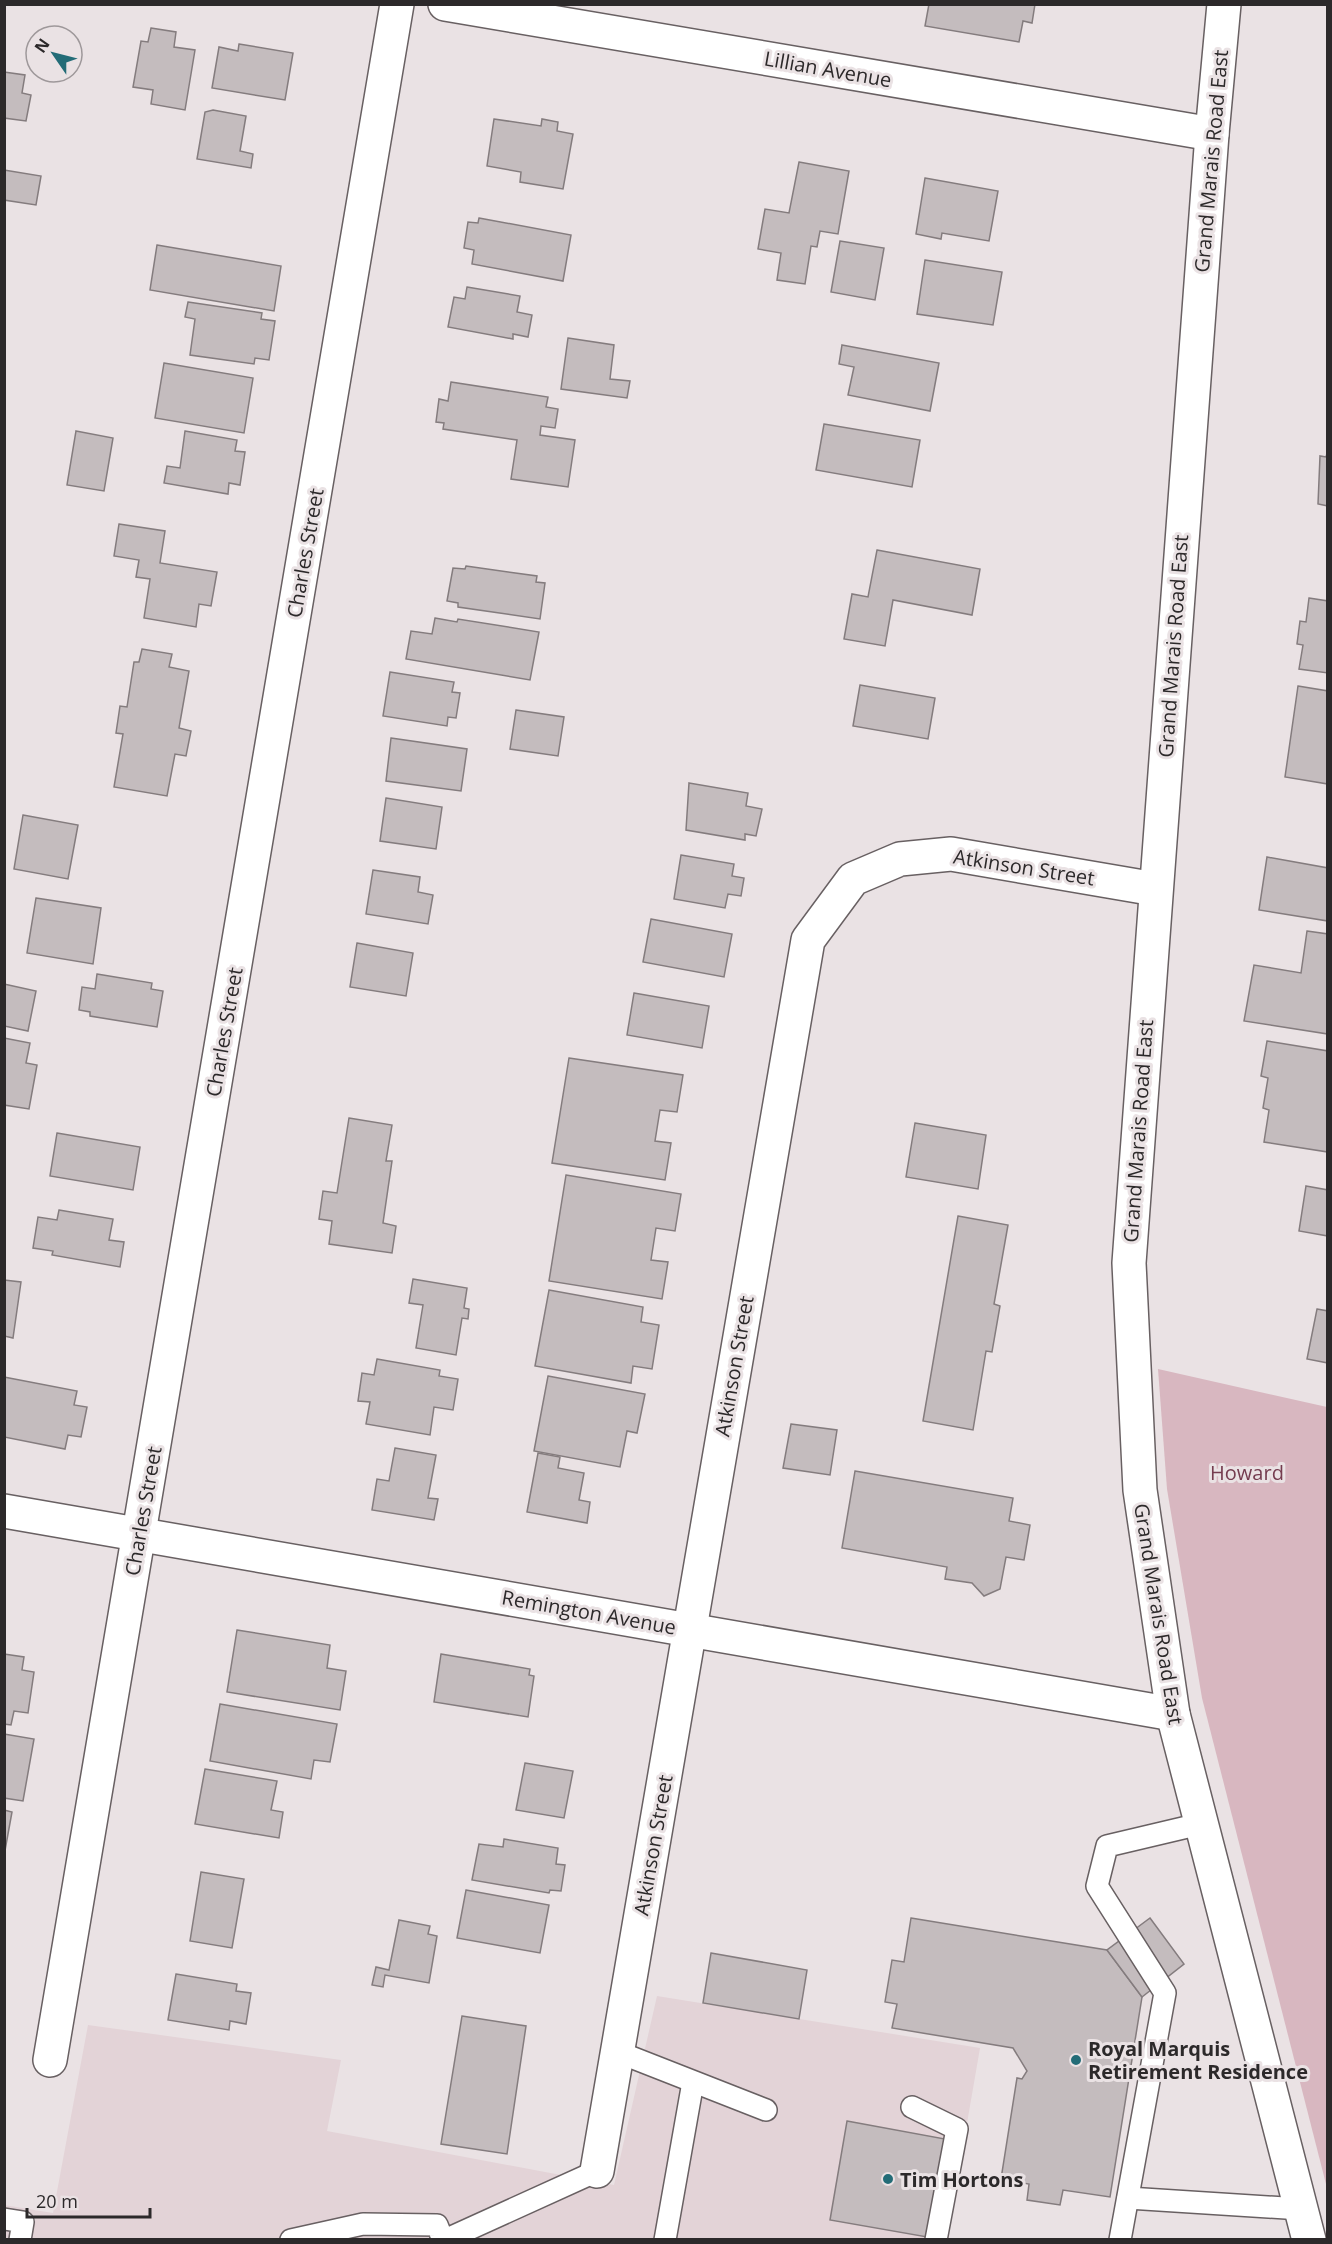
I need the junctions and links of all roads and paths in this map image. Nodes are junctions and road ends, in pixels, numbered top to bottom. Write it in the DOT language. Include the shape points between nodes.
graph roads {
  1 [pos="397,4"];
  2 [pos="445,4"];
  3 [pos="1224,4"];
  4 [pos="1212,134"];
  5 [pos="1155,889"];
  6 [pos="4,1511"];
  7 [pos="139,1534"];
  8 [pos="690,1630"];
  9 [pos="1173,1714"];
  10 [pos="1200,1824"];
  11 [pos="618,2052"];
  12 [pos="50,2060"];
  13 [pos="693,2082"];
  14 [pos="912,2107"];
  15 [pos="766,2110"];
  16 [pos="597,2171"];
  17 [pos="1128,2198"];
  18 [pos="4,2219"];
  19 [pos="1305,2224"];
  20 [pos="20,2240"];
  21 [pos="291,2240"];
  22 [pos="444,2240"];
  23 [pos="665,2240"];
  24 [pos="936,2240"];
  25 [pos="1120,2240"];
  1 -- 7 [label="street, Charles Street"];
  2 -- 4 [label="street, Lillian Avenue"];
  3 -- 4 [label="street, Grand Marais Road East"];
  4 -- 5 [label="street, Grand Marais Road East"];
  5 -- 8 [label="street, Atkinson Street" via="951,854 900,860 853,879 808,940"];
  5 -- 9 [label="street, Grand Marais Road East" via="1129,1263 1140,1490"];
  6 -- 7 [label="street, Remington Avenue"];
  7 -- 8 [label="street, Remington Avenue"];
  7 -- 12 [label="street, Charles Street"];
  8 -- 9 [label="street, Remington Avenue"];
  8 -- 11 [label="street, Atkinson Street"];
  9 -- 10 [label="street, Grand Marais Road East"];
  10 -- 17 [label="lane" via="1107,1846 1097,1886 1166,1993"];
  10 -- 19 [label="street, Grand Marais Road East"];
  11 -- 13 [label="lane"];
  11 -- 16 [label="street, Atkinson Street"];
  13 -- 15 [label="lane"];
  13 -- 23 [label="lane"];
  14 -- 24 [label="lane" via="957,2128"];
  16 -- 22 [label="lane"];
  17 -- 19 [label="lane"];
  17 -- 25 [label="lane"];
  18 -- 20 [label="lane" via="23,2222"];
  21 -- 22 [label="lane" via="363,2224 437,2225"];
}
